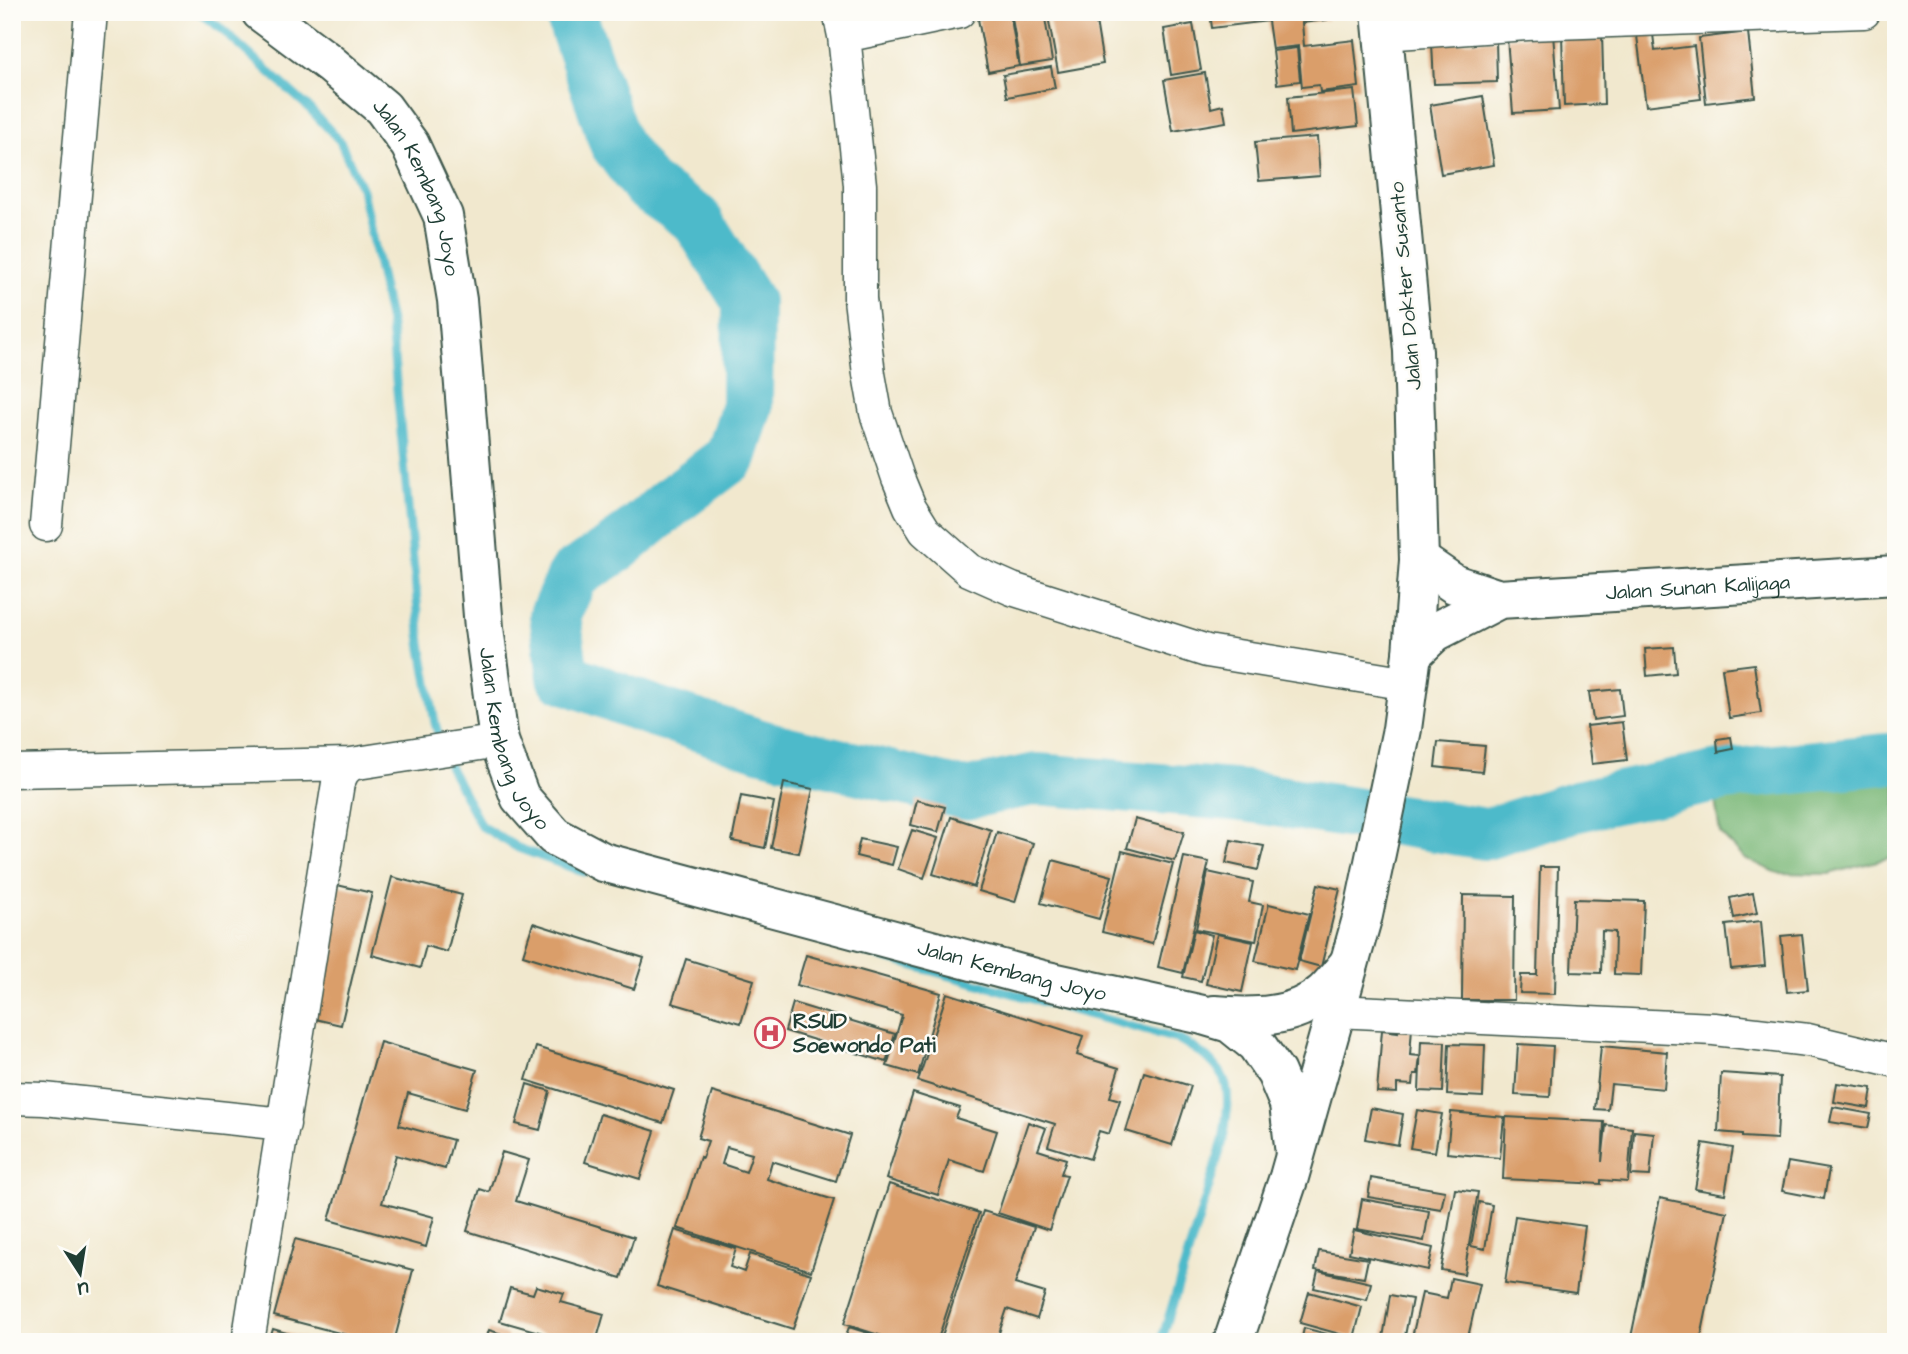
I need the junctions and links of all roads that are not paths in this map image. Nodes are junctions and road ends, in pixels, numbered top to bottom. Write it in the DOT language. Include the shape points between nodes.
graph roads {
  1 [pos="92,12"];
  2 [pos="261,12"];
  3 [pos="959,12"];
  4 [pos="1864,12"];
  5 [pos="1757,15"];
  6 [pos="1382,23"];
  7 [pos="841,24"];
  8 [pos="46,525"];
  9 [pos="1419,559"];
  10 [pos="1896,575"];
  11 [pos="1499,599"];
  12 [pos="1410,669"];
  13 [pos="499,741"];
  14 [pos="352,764"];
  15 [pos="12,771"];
  16 [pos="1350,962"];
  17 [pos="1336,1011"];
  18 [pos="1216,1019"];
  19 [pos="1896,1061"];
  20 [pos="12,1098"];
  21 [pos="284,1124"];
  22 [pos="1295,1154"];
  23 [pos="248,1342"];
  24 [pos="1233,1342"];
  1 -- 8 [label="street"];
  2 -- 13 [label="main road, Jalan Kembang Joyo" via="383,108 410,145 443,216 457,300 484,628"];
  3 -- 7 [label="street"];
  4 -- 5 [label="street"];
  5 -- 6 [label="street" via="1527,24"];
  6 -- 9 [label="main road, Jalan Dokter Susanto" via="1413,351"];
  7 -- 12 [label="street" via="860,186 860,299 869,374 876,413 898,478 925,531 969,570 1012,589 1207,652"];
  9 -- 11 [label="main road, Jalan Sunan Kalijaga" via="1454,584"];
  9 -- 12 [label="main road, Jalan Dokter Susanto"];
  10 -- 11 [label="main road, Jalan Sunan Kalijaga"];
  11 -- 12 [label="main road, Jalan Sunan Kalijaga" via="1435,632"];
  12 -- 16 [label="main road, Jalan Dokter Susanto" via="1369,891"];
  13 -- 14 [label="street"];
  13 -- 18 [label="main road, Jalan Kembang Joyo" via="520,797 554,836 603,862 1043,980"];
  14 -- 15 [label="street"];
  14 -- 21 [label="street" via="338,783"];
  16 -- 17 [label="main road, Jalan Dokter Susanto"];
  16 -- 18 [label="main road, Jalan Kembang Joyo" via="1308,1003 1267,1016"];
  17 -- 19 [label="street" via="1714,1029 1808,1041"];
  17 -- 22 [label="main road, Jalan Dokter Susanto"];
  18 -- 22 [label="main road" via="1256,1044 1276,1073 1289,1104"];
  20 -- 21 [label="street"];
  21 -- 23 [label="street"];
  22 -- 24 [label="main road, Jalan Dokter Susanto"];
}
